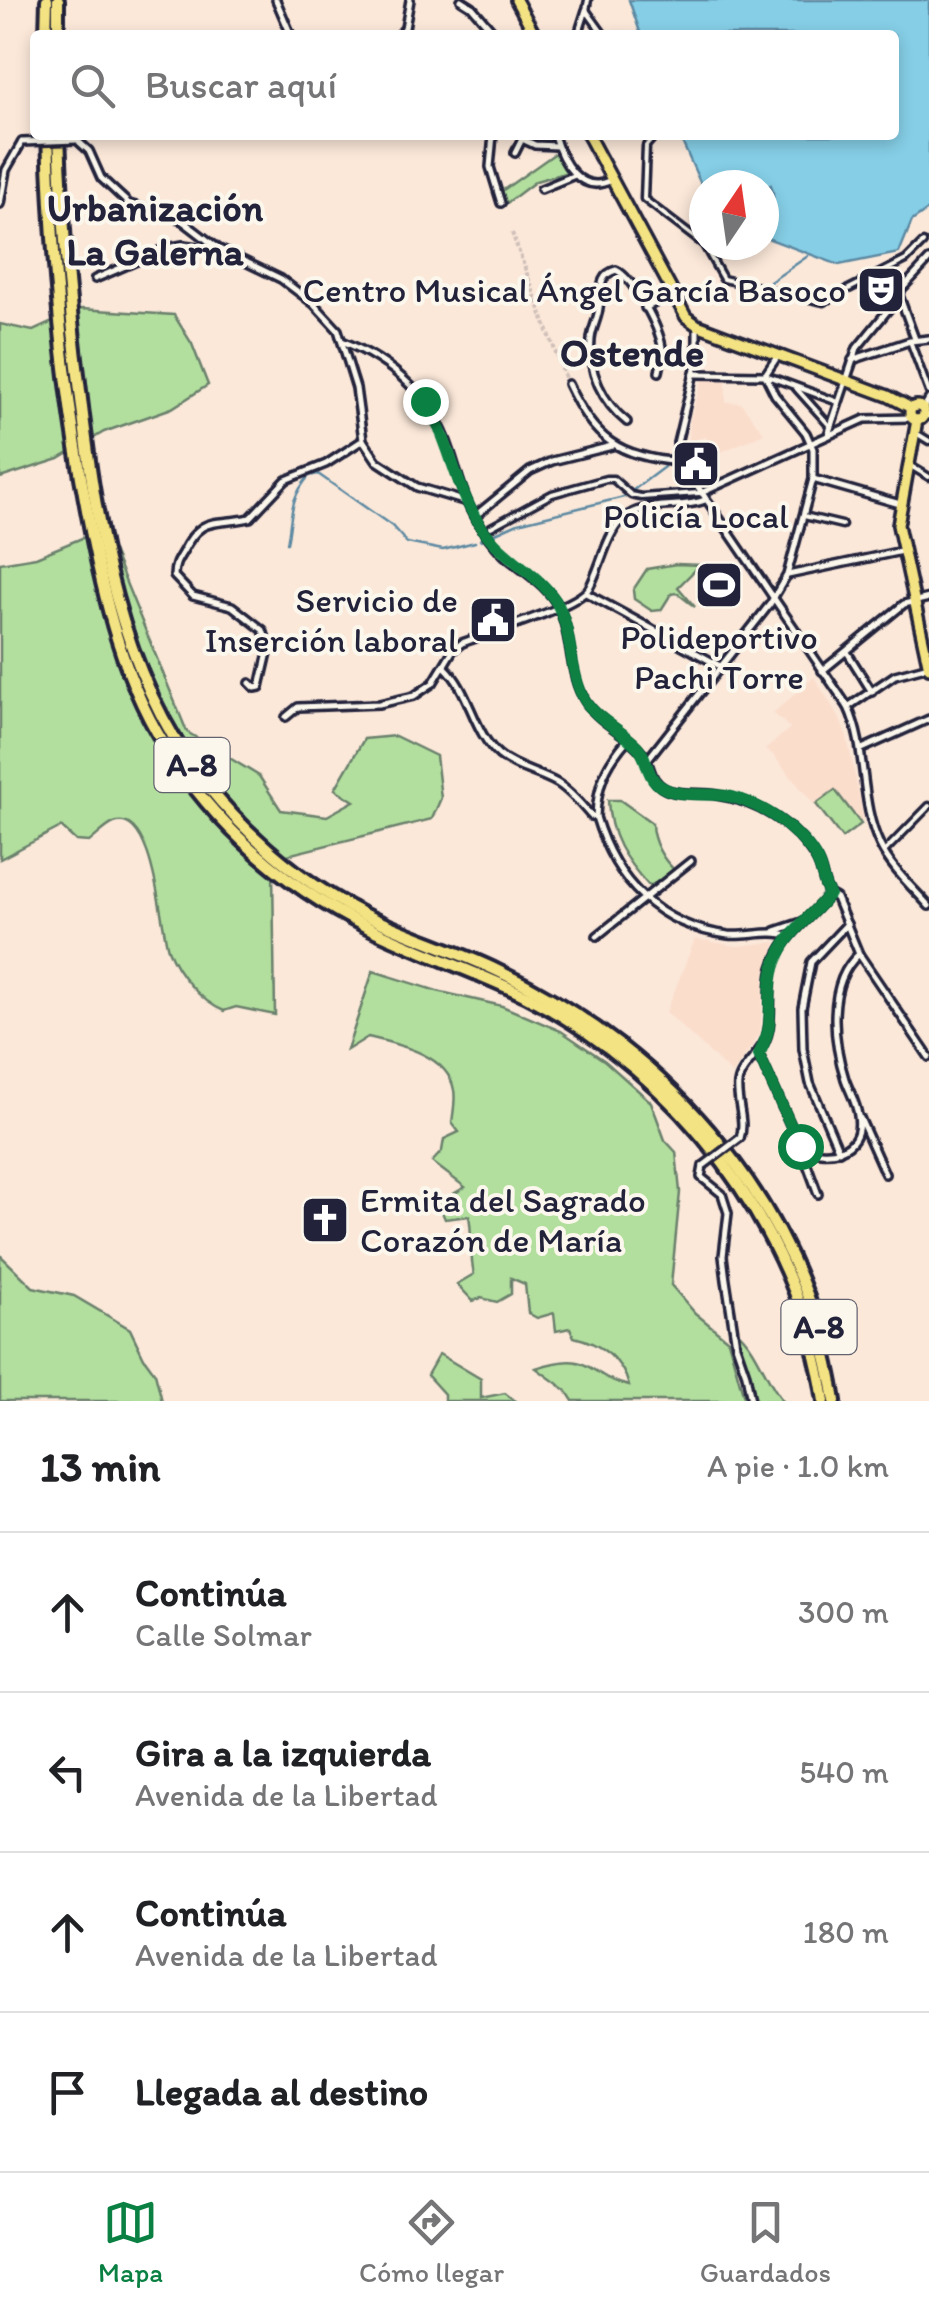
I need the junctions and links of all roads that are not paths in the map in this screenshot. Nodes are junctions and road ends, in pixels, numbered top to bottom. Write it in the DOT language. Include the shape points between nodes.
graph roads {
  1 [pos="47,0"];
  2 [pos="58,0"];
  3 [pos="276,0"];
  4 [pos="410,0"];
  5 [pos="461,0"];
  6 [pos="516,0"];
  7 [pos="588,0"];
  8 [pos="586,10"];
  9 [pos="46,30"];
  10 [pos="58,30"];
  11 [pos="289,30"];
  12 [pos="403,30"];
  13 [pos="492,30"];
  14 [pos="531,30"];
  15 [pos="580,30"];
  16 [pos="600,30"];
  17 [pos="48,140"];
  18 [pos="59,140"];
  19 [pos="492,140"];
  20 [pos="522,140"];
  21 [pos="524,140"];
  22 [pos="555,140"];
  23 [pos="591,140"];
  24 [pos="651,140"];
  25 [pos="557,146"];
  26 [pos="515,153"];
  27 [pos="577,176"];
  28 [pos="611,180"];
  29 [pos="541,189"];
  30 [pos="502,203"];
  31 [pos="0,204"];
  32 [pos="689,234"];
  33 [pos="924,243"];
  34 [pos="219,249"];
  35 [pos="713,260"];
  36 [pos="929,260"];
  37 [pos="95,279"];
  38 [pos="673,294"];
  39 [pos="898,295"];
  40 [pos="645,308"];
  41 [pos="697,325"];
  42 [pos="929,339"];
  43 [pos="913,340"];
  44 [pos="342,342"];
  45 [pos="779,355"];
  46 [pos="852,360"];
  47 [pos="659,372"];
  48 [pos="694,374"];
  49 [pos="764,374"];
  50 [pos="845,380"];
  51 [pos="568,384"];
  52 [pos="792,385"];
  53 [pos="838,402"];
  54 [pos="922,409"];
  55 [pos="628,422"];
  56 [pos="830,426"];
  57 [pos="915,432"];
  58 [pos="828,435"];
  59 [pos="363,440"];
  60 [pos="929,441"];
  61 [pos="811,442"];
  62 [pos="612,446"];
  63 [pos="680,462"];
  64 [pos="909,465"];
  65 [pos="929,478"];
  66 [pos="813,479"];
  67 [pos="703,496"];
  68 [pos="467,502"];
  69 [pos="900,504"];
  70 [pos="804,516"];
  71 [pos="476,520"];
  72 [pos="842,525"];
  73 [pos="491,527"];
  74 [pos="902,551"];
  75 [pos="787,574"];
  76 [pos="586,593"];
  77 [pos="929,598"];
  78 [pos="774,599"];
  79 [pos="912,600"];
  80 [pos="559,608"];
  81 [pos="846,652"];
  82 [pos="720,666"];
  83 [pos="445,667"];
  84 [pos="929,667"];
  85 [pos="822,671"];
  86 [pos="250,683"];
  87 [pos="872,692"];
  88 [pos="848,707"];
  89 [pos="286,718"];
  90 [pos="929,719"];
  91 [pos="628,738"];
  92 [pos="862,749"];
  93 [pos="648,760"];
  94 [pos="929,806"];
  95 [pos="596,817"];
  96 [pos="884,852"];
  97 [pos="690,861"];
  98 [pos="829,894"];
  99 [pos="645,899"];
  100 [pos="929,906"];
  101 [pos="805,921"];
  102 [pos="847,924"];
  103 [pos="768,934"];
  104 [pos="597,936"];
  105 [pos="790,936"];
  106 [pos="859,954"];
  107 [pos="759,1055"];
  108 [pos="929,1057"];
  109 [pos="858,1116"];
  110 [pos="800,1146"];
  111 [pos="839,1151"];
  112 [pos="885,1174"];
  113 [pos="818,1194"];
  114 [pos="751,1401"];
  115 [pos="824,1401"];
  116 [pos="836,1401"];
  1 -- 9 [label="highway"];
  2 -- 10 [label="highway"];
  3 -- 11 [label="street"];
  4 -- 12 [label="street"];
  5 -- 13 [label="street"];
  6 -- 14 [label="highway"];
  7 -- 8 [label="street"];
  8 -- 15 [label="street"];
  8 -- 16 [label="street"];
  17 -- 115 [label="highway, A-8" via="58,301 93,540 119,647 171,756 234,834 318,901 564,1018 680,1112 724,1164 770,1238 812,1340"];
  18 -- 116 [label="highway, A-8" via="66,282 103,539 129,642 173,737 246,830 324,892 552,999 646,1064 688,1105 733,1158 791,1256 820,1329"];
  19 -- 30 [label="street" via="490,167"];
  20 -- 26 [label="street"];
  21 -- 25 [label="street"];
  22 -- 25 [label="street"];
  23 -- 28 [label="highway"];
  24 -- 32 [label="street" via="644,199"];
  25 -- 27 [label="street"];
  27 -- 28 [label="street" via="602,184"];
  27 -- 29 [label="street"];
  28 -- 38 [label="highway"];
  31 -- 34 [label="street, bridge" via="6,170 22,142 77,140 101,178 129,204 180,219"];
  33 -- 35 [label="street" via="906,260 822,302 723,278"];
  34 -- 37 [label="street" via="167,248"];
  34 -- 44 [label="street" via="298,291 328,318"];
  36 -- 39 [label="street"];
  38 -- 40 [label="street"];
  38 -- 41 [label="highway"];
  39 -- 43 [label="street"];
  39 -- 46 [label="street"];
  40 -- 47 [label="street" via="662,343"];
  40 -- 55 [label="street" via="622,272 603,277 591,355 607,401"];
  41 -- 45 [label="highway"];
  41 -- 48 [label="street"];
  42 -- 43 [label="street"];
  43 -- 46 [label="street"];
  43 -- 54 [label="street"];
  44 -- 59 [label="street"];
  44 -- 68 [label="street" via="390,367 425,401"];
  45 -- 49 [label="street"];
  45 -- 50 [label="highway"];
  46 -- 50 [label="street"];
  48 -- 49 [label="street"];
  48 -- 63 [label="street" via="679,427"];
  49 -- 52 [label="street"];
  49 -- 61 [label="street"];
  50 -- 53 [label="street"];
  50 -- 54 [label="highway"];
  51 -- 62 [label="street" via="584,416"];
  52 -- 53 [label="street"];
  52 -- 56 [label="street"];
  53 -- 56 [label="street"];
  54 -- 57 [label="highway"];
  54 -- 58 [label="street" via="865,419"];
  56 -- 58 [label="street"];
  57 -- 60 [label="street"];
  57 -- 64 [label="highway"];
  58 -- 61 [label="street"];
  59 -- 68 [label="street" via="377,461 404,480"];
  59 -- 86 [label="street" via="286,480 250,518 199,527 175,564 174,576 193,596 232,606 263,630 269,655 260,687"];
  61 -- 66 [label="street"];
  61 -- 67 [label="street"];
  62 -- 63 [label="street"];
  62 -- 71 [label="street" via="530,471"];
  63 -- 67 [label="street"];
  64 -- 65 [label="street"];
  64 -- 69 [label="highway"];
  66 -- 69 [label="street"];
  66 -- 70 [label="street"];
  67 -- 73 [label="street" via="629,493 613,479 594,481 552,494"];
  67 -- 76 [label="street" via="693,505 641,510 623,519"];
  67 -- 78 [label="street"];
  68 -- 71 [label="street"];
  69 -- 74 [label="highway"];
  70 -- 72 [label="street"];
  70 -- 75 [label="street"];
  71 -- 80 [label="street"];
  74 -- 75 [label="street"];
  74 -- 79 [label="highway"];
  75 -- 78 [label="street"];
  76 -- 80 [label="street"];
  76 -- 82 [label="street"];
  77 -- 79 [label="street"];
  78 -- 82 [label="street"];
  78 -- 85 [label="street"];
  79 -- 81 [label="street"];
  79 -- 84 [label="highway"];
  80 -- 83 [label="street" via="462,642"];
  80 -- 91 [label="street" via="583,698"];
  81 -- 85 [label="street"];
  81 -- 87 [label="street"];
  82 -- 93 [label="street"];
  83 -- 89 [label="street" via="414,696 298,706"];
  83 -- 95 [label="street" via="496,753 559,784"];
  84 -- 87 [label="street" via="895,675"];
  85 -- 88 [label="street"];
  87 -- 88 [label="street"];
  88 -- 92 [label="street"];
  90 -- 92 [label="street"];
  91 -- 93 [label="street"];
  91 -- 95 [label="street" via="604,772"];
  92 -- 96 [label="street"];
  93 -- 98 [label="street" via="653,779 668,790 731,797 783,822 816,859"];
  94 -- 96 [label="street"];
  95 -- 99 [label="street" via="606,850"];
  96 -- 100 [label="street"];
  97 -- 99 [label="street"];
  98 -- 101 [label="street"];
  98 -- 102 [label="street"];
  99 -- 103 [label="street" via="693,927"];
  99 -- 104 [label="street"];
  101 -- 103 [label="street"];
  101 -- 105 [label="street"];
  102 -- 106 [label="street"];
  102 -- 111 [label="street" via="811,962 802,1008 810,1083"];
  103 -- 105 [label="street"];
  105 -- 107 [label="street" via="772,973 769,1027"];
  106 -- 108 [label="street"];
  106 -- 109 [label="street" via="840,983 836,1026"];
  107 -- 110 [label="street"];
  107 -- 114 [label="street, bridge" via="738,1083 740,1138 703,1166 700,1178 722,1194 728,1212 723,1256"];
  109 -- 111 [label="street" via="855,1139"];
  109 -- 112 [label="street"];
  110 -- 111 [label="street" via="818,1154"];
  110 -- 113 [label="street"];
}
